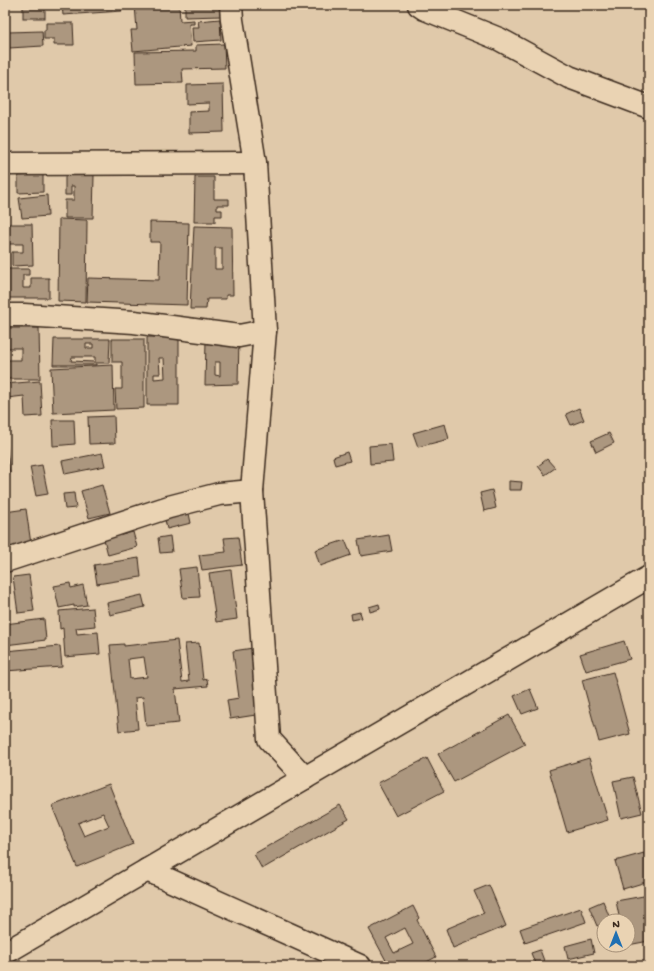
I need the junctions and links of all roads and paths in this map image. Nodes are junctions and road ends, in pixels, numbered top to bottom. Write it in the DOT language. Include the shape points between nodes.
graph roads {
  1 [pos="231,5"];
  2 [pos="419,5"];
  3 [pos="649,107"];
  4 [pos="255,163"];
  5 [pos="5,164"];
  6 [pos="5,316"];
  7 [pos="265,331"];
  8 [pos="252,491"];
  9 [pos="5,561"];
  10 [pos="649,577"];
  11 [pos="305,778"];
  12 [pos="147,870"];
  13 [pos="5,953"];
  14 [pos="360,966"];
  1 -- 4 [label="street"];
  2 -- 3 [label="street" via="499,39 570,76"];
  4 -- 5 [label="street"];
  4 -- 7 [label="street"];
  6 -- 7 [label="street" via="134,322 239,336"];
  7 -- 8 [label="street"];
  8 -- 9 [label="street" via="219,494 169,507"];
  8 -- 11 [label="street" via="269,739"];
  10 -- 11 [label="street"];
  11 -- 12 [label="street"];
  12 -- 13 [label="street"];
  12 -- 14 [label="street"];
}
